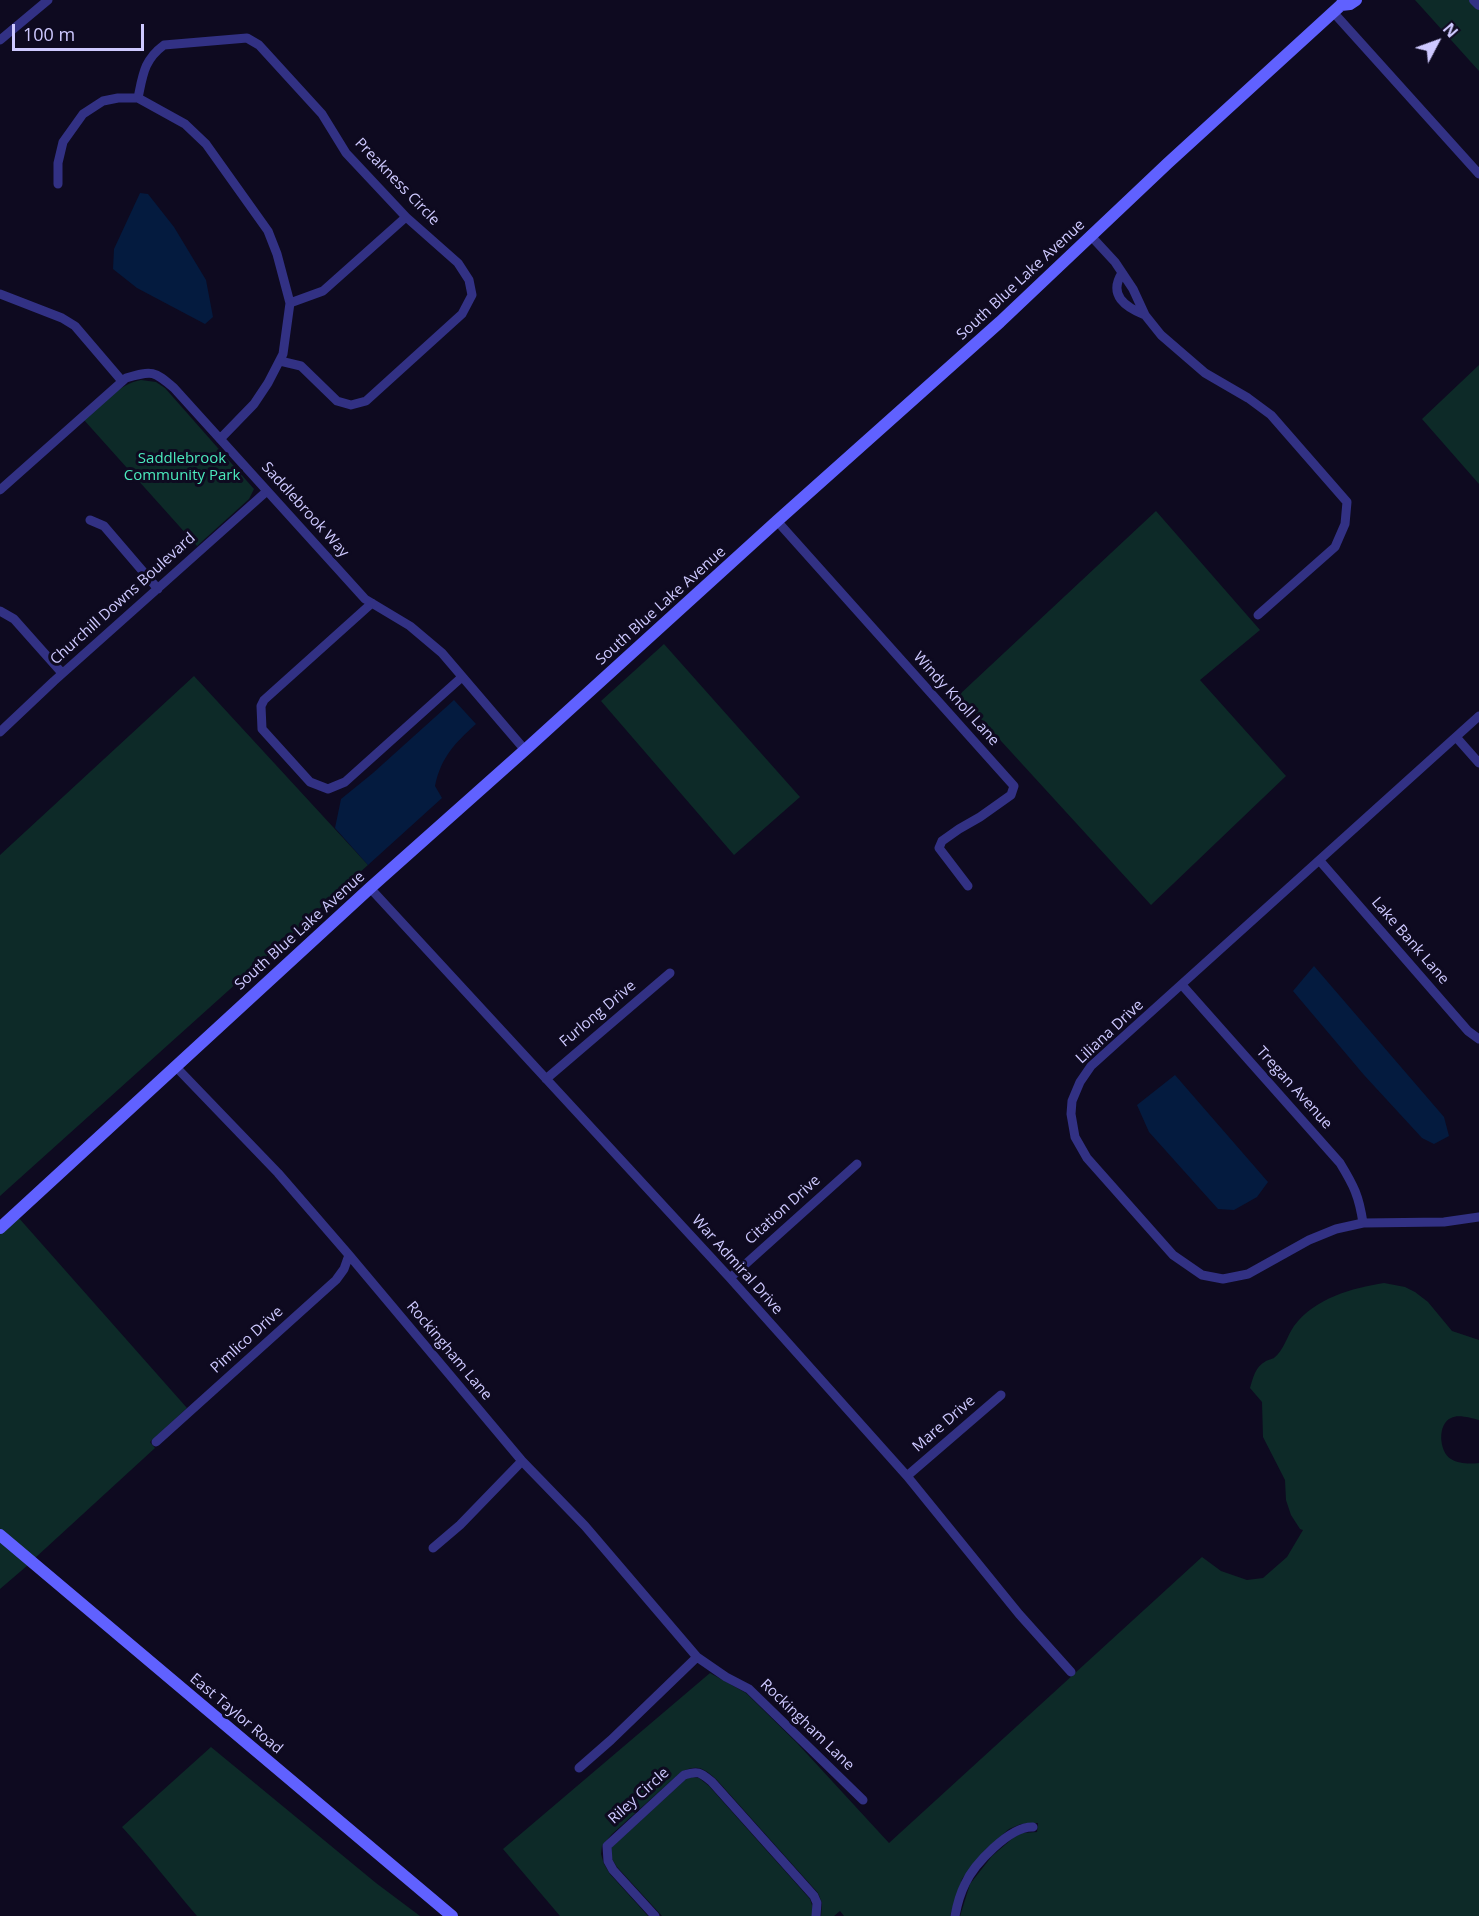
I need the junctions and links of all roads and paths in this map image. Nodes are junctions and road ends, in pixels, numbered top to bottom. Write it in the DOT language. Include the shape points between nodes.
graph roads {
  1 [pos="48,0"];
  2 [pos="1356,0"];
  3 [pos="1474,0"];
  4 [pos="1479,5"];
  5 [pos="1339,6"];
  6 [pos="0,40"];
  7 [pos="138,98"];
  8 [pos="1479,174"];
  9 [pos="58,184"];
  10 [pos="406,217"];
  11 [pos="1090,235"];
  12 [pos="1122,273"];
  13 [pos="0,294"];
  14 [pos="290,303"];
  15 [pos="1145,315"];
  16 [pos="280,361"];
  17 [pos="122,381"];
  18 [pos="220,439"];
  19 [pos="0,490"];
  20 [pos="267,491"];
  21 [pos="90,520"];
  22 [pos="777,521"];
  23 [pos="158,589"];
  24 [pos="372,603"];
  25 [pos="0,610"];
  26 [pos="1258,615"];
  27 [pos="62,673"];
  28 [pos="462,676"];
  29 [pos="1479,716"];
  30 [pos="0,732"];
  31 [pos="1456,737"];
  32 [pos="525,750"];
  33 [pos="1479,763"];
  34 [pos="1320,861"];
  35 [pos="968,886"];
  36 [pos="370,888"];
  37 [pos="670,973"];
  38 [pos="1182,985"];
  39 [pos="1479,1039"];
  40 [pos="175,1066"];
  41 [pos="546,1078"];
  42 [pos="857,1164"];
  43 [pos="1479,1217"];
  44 [pos="1363,1223"];
  45 [pos="0,1228"];
  46 [pos="350,1255"];
  47 [pos="730,1278"];
  48 [pos="1001,1395"];
  49 [pos="156,1442"];
  50 [pos="522,1461"];
  51 [pos="907,1476"];
  52 [pos="0,1535"];
  53 [pos="433,1548"];
  54 [pos="697,1658"];
  55 [pos="1071,1672"];
  56 [pos="579,1768"];
  57 [pos="863,1800"];
  58 [pos="1033,1827"];
  59 [pos="452,1916"];
  60 [pos="655,1916"];
  61 [pos="816,1916"];
  62 [pos="955,1916"];
  1 -- 6 [label="street"];
  2 -- 5 [label="main road, South Blue Lake Avenue"];
  3 -- 4 [label="street"];
  5 -- 8 [label="street"];
  5 -- 11 [label="main road, South Blue Lake Avenue"];
  7 -- 9 [label="street" via="103,101 83,114 63,142"];
  7 -- 10 [label="street, Preakness Circle" via="146,64 164,45 247,38 260,45 322,114 346,153"];
  7 -- 14 [label="street" via="185,124 206,144 268,231"];
  10 -- 14 [label="street" via="323,291"];
  10 -- 16 [label="street, Preakness Circle" via="458,263 469,280 471,295 462,314 366,401 351,405 337,400 302,366"];
  11 -- 12 [label="street"];
  11 -- 22 [label="main road, South Blue Lake Avenue" via="1000,322"];
  12 -- 15 [label="street"];
  12 -- 15 [label="street" via="1116,285 1118,296"];
  13 -- 17 [label="street" via="75,326"];
  14 -- 16 [label="street"];
  15 -- 26 [label="street" via="1161,335 1205,374 1271,415 1347,502 1345,524 1335,547"];
  16 -- 18 [label="street" via="254,404"];
  17 -- 18 [label="street, Saddlebrook Way" via="144,372 157,373"];
  17 -- 19 [label="street, Saddlebrook Way"];
  18 -- 20 [label="street, Saddlebrook Way"];
  20 -- 23 [label="street, Churchill Downs Boulevard"];
  20 -- 24 [label="street, Saddlebrook Way"];
  21 -- 23 [label="street" via="104,526"];
  22 -- 32 [label="main road, South Blue Lake Avenue"];
  22 -- 35 [label="street, Windy Knoll Lane" via="1014,786 1011,795 942,841 939,848"];
  23 -- 27 [label="street, Churchill Downs Boulevard"];
  24 -- 28 [label="street, Saddlebrook Way" via="410,627 442,653"];
  24 -- 28 [label="street" via="261,706 262,729 310,782 328,789 345,782"];
  25 -- 27 [label="street" via="14,619"];
  27 -- 30 [label="street, Churchill Downs Boulevard"];
  28 -- 32 [label="street, Saddlebrook Way"];
  29 -- 31 [label="street, Liliana Drive"];
  31 -- 33 [label="street"];
  31 -- 34 [label="street, Liliana Drive"];
  32 -- 36 [label="main road, South Blue Lake Avenue"];
  34 -- 38 [label="street, Liliana Drive"];
  34 -- 39 [label="street, Lake Bank Lane"];
  36 -- 40 [label="main road, South Blue Lake Avenue"];
  36 -- 41 [label="street, War Admiral Drive"];
  37 -- 41 [label="street, Furlong Drive"];
  38 -- 44 [label="street, Tregan Avenue" via="1340,1163 1355,1187"];
  38 -- 44 [label="street, Liliana Drive" via="1091,1066 1080,1082 1071,1114 1075,1137 1087,1158 1173,1256 1202,1275 1223,1279 1248,1274 1309,1240"];
  40 -- 45 [label="main road, South Blue Lake Avenue"];
  40 -- 46 [label="street, Rockingham Lane"];
  41 -- 47 [label="street, War Admiral Drive"];
  42 -- 47 [label="street, Citation Drive"];
  43 -- 44 [label="street, Liliana Drive" via="1444,1222"];
  46 -- 49 [label="street, Pimlico Drive" via="336,1280"];
  46 -- 50 [label="street, Rockingham Lane"];
  47 -- 51 [label="street, War Admiral Drive"];
  48 -- 51 [label="street, Mare Drive"];
  50 -- 53 [label="street" via="460,1526"];
  50 -- 54 [label="street, Rockingham Lane" via="585,1526"];
  51 -- 55 [label="street, War Admiral Drive"];
  52 -- 59 [label="main road, East Taylor Road"];
  54 -- 56 [label="street"];
  54 -- 57 [label="street, Rockingham Lane" via="749,1689"];
  58 -- 62 [label="street" via="1010,1834 988,1853 966,1882"];
  60 -- 61 [label="street, Riley Circle" via="614,1870 608,1861 607,1846 692,1772 702,1773 712,1782 814,1896"];
}
